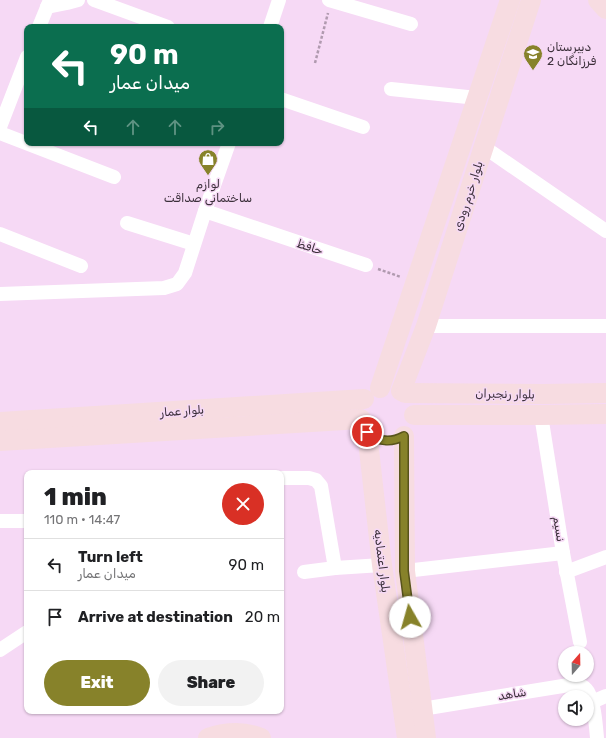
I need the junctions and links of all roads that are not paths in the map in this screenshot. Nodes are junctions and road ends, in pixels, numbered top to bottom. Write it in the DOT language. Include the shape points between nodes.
graph roads {
  1 [pos="78,0"];
  2 [pos="94,0"];
  3 [pos="279,0"];
  4 [pos="330,0"];
  5 [pos="510,0"];
  6 [pos="531,0"];
  7 [pos="598,0"];
  8 [pos="48,3"];
  9 [pos="606,9"];
  10 [pos="40,24"];
  11 [pos="160,24"];
  12 [pos="271,24"];
  13 [pos="411,24"];
  14 [pos="24,65"];
  15 [pos="391,88"];
  16 [pos="477,98"];
  17 [pos="284,100"];
  18 [pos="0,127"];
  19 [pos="363,127"];
  20 [pos="0,133"];
  21 [pos="24,142"];
  22 [pos="34,146"];
  23 [pos="228,146"];
  24 [pos="484,147"];
  25 [pos="114,177"];
  26 [pos="205,212"];
  27 [pos="127,223"];
  28 [pos="606,231"];
  29 [pos="0,234"];
  30 [pos="194,244"];
  31 [pos="366,265"];
  32 [pos="81,266"];
  33 [pos="0,294"];
  34 [pos="426,326"];
  35 [pos="606,326"];
  36 [pos="403,392"];
  37 [pos="606,393"];
  38 [pos="372,394"];
  39 [pos="414,414"];
  40 [pos="606,414"];
  41 [pos="541,415"];
  42 [pos="0,422"];
  43 [pos="381,434"];
  44 [pos="0,441"];
  45 [pos="284,478"];
  46 [pos="0,521"];
  47 [pos="24,521"];
  48 [pos="563,553"];
  49 [pos="606,557"];
  50 [pos="382,565"];
  51 [pos="335,568"];
  52 [pos="404,571"];
  53 [pos="304,572"];
  54 [pos="566,572"];
  55 [pos="24,634"];
  56 [pos="580,642"];
  57 [pos="0,650"];
  58 [pos="587,690"];
  59 [pos="606,696"];
  60 [pos="594,701"];
  61 [pos="422,709"];
  62 [pos="594,716"];
  63 [pos="208,738"];
  64 [pos="261,738"];
  65 [pos="407,738"];
  66 [pos="426,738"];
  67 [pos="597,738"];
  1 -- 8 [label="street" via="62,4"];
  2 -- 11 [label="street"];
  3 -- 12 [label="street"];
  4 -- 13 [label="street"];
  5 -- 16 [label="main road, بلوار خرم رودی"];
  6 -- 24 [label="main road, بلوار خرم رودی"];
  7 -- 9 [label="main road"];
  8 -- 10 [label="street"];
  14 -- 18 [label="street"];
  15 -- 16 [label="street"];
  16 -- 38 [label="main road, بلوار خرم رودی" via="415,282"];
  17 -- 19 [label="street"];
  20 -- 21 [label="street"];
  22 -- 25 [label="street"];
  23 -- 26 [label="street"];
  24 -- 28 [label="street"];
  24 -- 34 [label="main road, بلوار خرم رودی"];
  26 -- 30 [label="street"];
  26 -- 31 [label="street, حافظ"];
  27 -- 30 [label="street"];
  29 -- 32 [label="street"];
  30 -- 33 [label="street" via="185,273 177,284 164,288"];
  34 -- 35 [label="street"];
  34 -- 36 [label="main road, بلوار خرم رودی"];
  36 -- 37 [label="main road, بلوار رنجبران"];
  36 -- 38 [label="main road" via="391,387"];
  36 -- 39 [label="main road" via="412,403"];
  38 -- 42 [label="main road, بلوار عمار"];
  38 -- 43 [label="main road" via="361,409"];
  39 -- 41 [label="main road, بلوار رنجبران"];
  39 -- 43 [label="main road" via="412,426"];
  40 -- 41 [label="main road, بلوار رنجبران"];
  41 -- 48 [label="street, نسیم"];
  43 -- 44 [label="main road, بلوار عمار"];
  43 -- 50 [label="main road, بلوار اعتمادیه"];
  43 -- 52 [label="main road, بلوار اعتمادیه"];
  45 -- 51 [label="street" via="309,478 316,480 321,486"];
  46 -- 47 [label="street"];
  48 -- 52 [label="street"];
  48 -- 54 [label="street, نسیم"];
  49 -- 54 [label="street"];
  50 -- 51 [label="street"];
  50 -- 65 [label="main road, بلوار اعتمادیه"];
  51 -- 53 [label="street"];
  52 -- 61 [label="main road, بلوار اعتمادیه"];
  54 -- 56 [label="street, نسیم"];
  55 -- 57 [label="street"];
  58 -- 61 [label="street, شاهد" via="582,685 575,684"];
  59 -- 60 [label="street"];
  61 -- 66 [label="main road, بلوار اعتمادیه"];
  62 -- 67 [label="street"];
  63 -- 64 [label="main road" via="230,733 244,733"];
}
